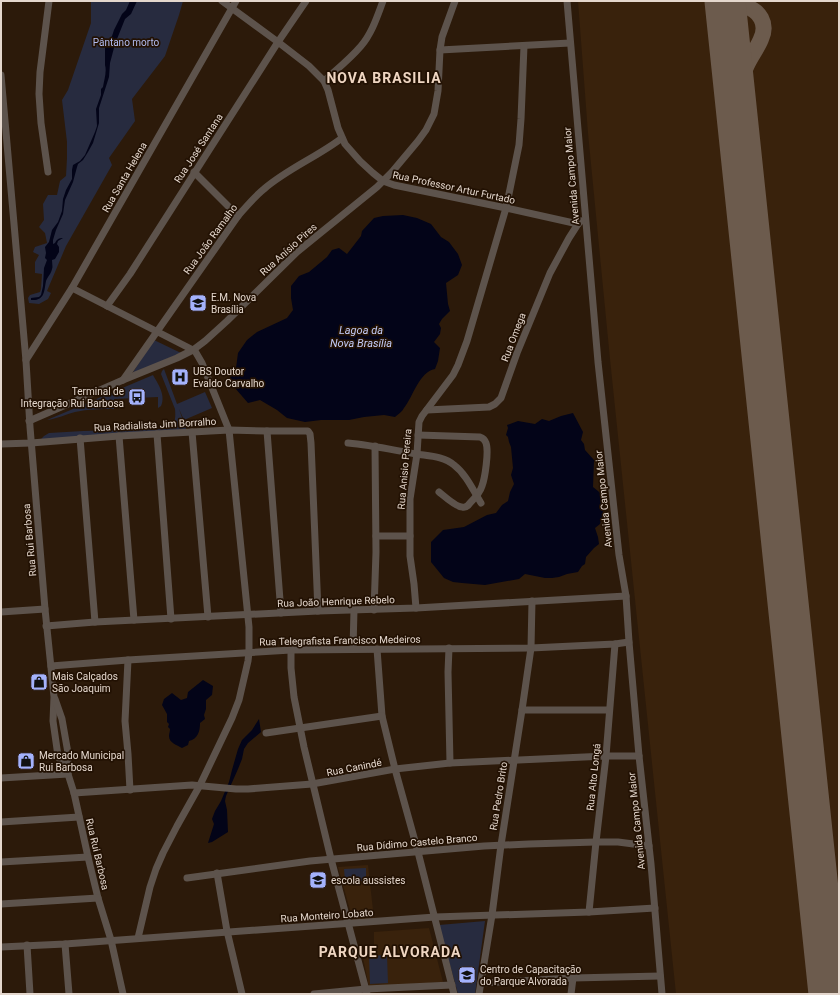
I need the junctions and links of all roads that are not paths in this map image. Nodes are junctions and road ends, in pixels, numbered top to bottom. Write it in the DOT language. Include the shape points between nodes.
graph roads {
  1 [pos="49,1"];
  2 [pos="222,1"];
  3 [pos="236,1"];
  4 [pos="306,1"];
  5 [pos="383,1"];
  6 [pos="455,1"];
  7 [pos="566,1"];
  8 [pos="232,8"];
  9 [pos="278,42"];
  10 [pos="570,43"];
  11 [pos="524,46"];
  12 [pos="440,50"];
  13 [pos="1,75"];
  14 [pos="324,81"];
  15 [pos="4,134"];
  16 [pos="342,138"];
  17 [pos="48,172"];
  18 [pos="194,172"];
  19 [pos="383,181"];
  20 [pos="506,208"];
  21 [pos="238,216"];
  22 [pos="585,218"];
  23 [pos="578,224"];
  24 [pos="72,288"];
  25 [pos="107,306"];
  26 [pos="156,331"];
  27 [pos="193,350"];
  28 [pos="26,361"];
  29 [pos="123,380"];
  30 [pos="428,410"];
  31 [pos="30,421"];
  32 [pos="230,430"];
  33 [pos="267,431"];
  34 [pos="192,432"];
  35 [pos="157,434"];
  36 [pos="418,435"];
  37 [pos="119,436"];
  38 [pos="80,438"];
  39 [pos="348,442"];
  40 [pos="31,443"];
  41 [pos="1,444"];
  42 [pos="375,446"];
  43 [pos="417,454"];
  44 [pos="439,492"];
  45 [pos="479,499"];
  46 [pos="376,536"];
  47 [pos="410,536"];
  48 [pos="626,596"];
  49 [pos="532,601"];
  50 [pos="416,608"];
  51 [pos="44,609"];
  52 [pos="354,610"];
  53 [pos="374,610"];
  54 [pos="318,611"];
  55 [pos="1,612"];
  56 [pos="281,613"];
  57 [pos="248,614"];
  58 [pos="208,617"];
  59 [pos="171,619"];
  60 [pos="134,620"];
  61 [pos="95,622"];
  62 [pos="46,626"];
  63 [pos="629,642"];
  64 [pos="615,644"];
  65 [pos="449,648"];
  66 [pos="531,648"];
  67 [pos="353,649"];
  68 [pos="377,649"];
  69 [pos="291,650"];
  70 [pos="249,652"];
  71 [pos="128,660"];
  72 [pos="51,666"];
  73 [pos="522,710"];
  74 [pos="609,710"];
  75 [pos="382,716"];
  76 [pos="300,728"];
  77 [pos="266,733"];
  78 [pos="606,756"];
  79 [pos="639,756"];
  80 [pos="514,760"];
  81 [pos="450,763"];
  82 [pos="395,769"];
  83 [pos="68,774"];
  84 [pos="1,778"];
  85 [pos="312,784"];
  86 [pos="200,785"];
  87 [pos="130,790"];
  88 [pos="74,794"];
  89 [pos="79,817"];
  90 [pos="1,822"];
  91 [pos="596,842"];
  92 [pos="501,845"];
  93 [pos="649,846"];
  94 [pos="418,852"];
  95 [pos="88,857"];
  96 [pos="331,859"];
  97 [pos="1,862"];
  98 [pos="217,873"];
  99 [pos="187,878"];
  100 [pos="98,898"];
  101 [pos="1,904"];
  102 [pos="655,908"];
  103 [pos="589,912"];
  104 [pos="492,916"];
  105 [pos="435,917"];
  106 [pos="349,924"];
  107 [pos="227,931"];
  108 [pos="138,938"];
  109 [pos="111,940"];
  110 [pos="65,944"];
  111 [pos="27,945"];
  112 [pos="1,947"];
  113 [pos="660,976"];
  114 [pos="573,978"];
  115 [pos="481,982"];
  116 [pos="452,985"];
  117 [pos="367,992"];
  118 [pos="30,994"];
  119 [pos="69,994"];
  120 [pos="123,994"];
  121 [pos="242,994"];
  122 [pos="314,994"];
  123 [pos="454,994"];
  124 [pos="479,994"];
  125 [pos="571,994"];
  126 [pos="662,994"];
  1 -- 17 [label="street" via="39,94"];
  2 -- 8 [label="street, Rua Professor Artur Furtado"];
  3 -- 8 [label="street, Rua Santa Helena"];
  4 -- 9 [label="street, Rua José Santana"];
  5 -- 14 [label="street" via="373,27 361,46"];
  6 -- 12 [label="street, Rua Anísio Pires" via="445,26"];
  7 -- 10 [label="street, Avenida Campo Maior"];
  8 -- 9 [label="street, Rua Professor Artur Furtado"];
  8 -- 24 [label="street, Rua Santa Helena"];
  9 -- 14 [label="street, Rua Professor Artur Furtado"];
  9 -- 18 [label="street, Rua José Santana"];
  10 -- 11 [label="street"];
  10 -- 22 [label="street, Avenida Campo Maior"];
  11 -- 12 [label="street"];
  11 -- 20 [label="street, Rua Anisio Pereira" via="519,145"];
  12 -- 19 [label="street, Rua Anísio Pires" via="437,105 432,120 413,148"];
  13 -- 15 [label="street, Rua Rui Barbosa"];
  14 -- 16 [label="street, Rua Professor Artur Furtado"];
  15 -- 28 [label="street, Rua Rui Barbosa"];
  16 -- 19 [label="street, Rua Professor Artur Furtado" via="360,161"];
  16 -- 21 [label="street, Rua João Ramalho" via="264,189"];
  18 -- 21 [label="street"];
  18 -- 25 [label="street, Rua José Santana"];
  19 -- 20 [label="street, Rua Professor Artur Furtado"];
  19 -- 27 [label="street, Rua Anísio Pires" via="297,252 226,322"];
  20 -- 23 [label="street, Rua Professor Artur Furtado"];
  20 -- 30 [label="street, Rua Anisio Pereira" via="463,353 453,375"];
  21 -- 26 [label="street, Rua João Ramalho"];
  22 -- 23 [label="street, Rua Omega"];
  22 -- 48 [label="street, Avenida Campo Maior" via="619,555"];
  23 -- 30 [label="street, Rua Omega" via="550,273 498,402 489,406"];
  24 -- 25 [label="street"];
  24 -- 28 [label="street, Rua Santa Helena"];
  25 -- 26 [label="street"];
  26 -- 27 [label="street"];
  26 -- 29 [label="street, Rua João Ramalho"];
  27 -- 29 [label="street, Rua Anísio Pires"];
  27 -- 32 [label="street" via="202,363"];
  28 -- 31 [label="street, Rua Rui Barbosa"];
  29 -- 31 [label="street, Rua Anísio Pires"];
  30 -- 36 [label="street, Rua Anisio Pereira" via="419,422"];
  31 -- 40 [label="street, Rua Rui Barbosa"];
  32 -- 33 [label="street, Rua Radialista Jim Borralho"];
  32 -- 34 [label="street, Rua Radialista Jim Borralho"];
  32 -- 57 [label="street"];
  33 -- 54 [label="street, Rua Radialista Jim Borralho" via="303,430 309,432 311,437"];
  33 -- 56 [label="street"];
  34 -- 35 [label="street, Rua Radialista Jim Borralho"];
  34 -- 58 [label="street"];
  35 -- 37 [label="street, Rua Radialista Jim Borralho"];
  35 -- 59 [label="street"];
  36 -- 43 [label="street, Rua Anisio Pereira"];
  36 -- 45 [label="street" via="482,438 486,442 486,470"];
  37 -- 38 [label="street, Rua Radialista Jim Borralho"];
  37 -- 60 [label="street"];
  38 -- 40 [label="street, Rua Radialista Jim Borralho"];
  38 -- 61 [label="street"];
  39 -- 42 [label="street"];
  40 -- 41 [label="street, Rua Radialista Jim Borralho"];
  40 -- 51 [label="street, Rua Rui Barbosa"];
  42 -- 43 [label="street"];
  42 -- 46 [label="street"];
  43 -- 45 [label="street" via="453,464 461,471"];
  43 -- 47 [label="street, Rua Anisio Pereira" via="410,498"];
  44 -- 45 [label="street" via="462,508"];
  46 -- 47 [label="street"];
  46 -- 53 [label="street"];
  47 -- 50 [label="street, Rua Anisio Pereira"];
  48 -- 49 [label="street, Rua João Henrique Rebelo"];
  48 -- 63 [label="street, Avenida Campo Maior"];
  49 -- 50 [label="street, Rua João Henrique Rebelo"];
  49 -- 66 [label="street, Rua Pedro Brito"];
  50 -- 53 [label="street, Rua João Henrique Rebelo"];
  51 -- 55 [label="street"];
  51 -- 62 [label="street, Rua Rui Barbosa"];
  52 -- 53 [label="street, Rua João Henrique Rebelo"];
  52 -- 54 [label="street, Rua João Henrique Rebelo"];
  52 -- 67 [label="street"];
  54 -- 56 [label="street, Rua João Henrique Rebelo"];
  56 -- 57 [label="street, Rua João Henrique Rebelo"];
  57 -- 58 [label="street, Rua João Henrique Rebelo"];
  57 -- 70 [label="street"];
  58 -- 59 [label="street, Rua João Henrique Rebelo"];
  59 -- 60 [label="street, Rua João Henrique Rebelo"];
  60 -- 61 [label="street, Rua João Henrique Rebelo"];
  61 -- 62 [label="street, Rua João Henrique Rebelo"];
  62 -- 72 [label="street, Rua Rui Barbosa"];
  63 -- 64 [label="street, Rua Telegrafista Francisco Medeiros"];
  63 -- 79 [label="street, Avenida Campo Maior"];
  64 -- 66 [label="street, Rua Telegrafista Francisco Medeiros"];
  64 -- 74 [label="street, Rua Alto Longá"];
  65 -- 66 [label="street, Rua Telegrafista Francisco Medeiros"];
  65 -- 68 [label="street, Rua Telegrafista Francisco Medeiros"];
  65 -- 81 [label="street"];
  66 -- 73 [label="street, Rua Pedro Brito"];
  67 -- 68 [label="street, Rua Telegrafista Francisco Medeiros"];
  67 -- 69 [label="street, Rua Telegrafista Francisco Medeiros"];
  68 -- 75 [label="street"];
  69 -- 70 [label="street, Rua Telegrafista Francisco Medeiros"];
  69 -- 76 [label="street" via="294,697"];
  70 -- 71 [label="street, Rua Telegrafista Francisco Medeiros"];
  70 -- 86 [label="street" via="243,685 232,718"];
  71 -- 72 [label="street, Rua Telegrafista Francisco Medeiros"];
  71 -- 87 [label="street" via="125,721"];
  72 -- 83 [label="street, Rua Rui Barbosa" via="53,721 58,756"];
  73 -- 74 [label="street"];
  73 -- 80 [label="street, Rua Pedro Brito"];
  74 -- 78 [label="street, Rua Alto Longá"];
  75 -- 76 [label="street"];
  75 -- 82 [label="street"];
  76 -- 77 [label="street"];
  76 -- 85 [label="street"];
  78 -- 79 [label="street, Rua Canindé"];
  78 -- 80 [label="street, Rua Canindé"];
  78 -- 91 [label="street, Rua Alto Longá"];
  79 -- 93 [label="street, Avenida Campo Maior"];
  80 -- 81 [label="street, Rua Canindé"];
  80 -- 92 [label="street, Rua Pedro Brito"];
  81 -- 82 [label="street, Rua Canindé"];
  82 -- 85 [label="street, Rua Canindé"];
  82 -- 94 [label="street"];
  83 -- 84 [label="street"];
  83 -- 88 [label="street, Rua Rui Barbosa"];
  85 -- 86 [label="street, Rua Canindé" via="248,789"];
  85 -- 96 [label="street"];
  86 -- 87 [label="street, Rua Canindé"];
  86 -- 108 [label="street" via="156,869"];
  87 -- 88 [label="street, Rua Canindé"];
  88 -- 89 [label="street, Rua Rui Barbosa"];
  89 -- 90 [label="street"];
  89 -- 95 [label="street, Rua Rui Barbosa"];
  91 -- 92 [label="street, Rua Dídimo Castelo Branco"];
  91 -- 93 [label="street, Rua Dídimo Castelo Branco"];
  91 -- 103 [label="street, Rua Alto Longá"];
  92 -- 94 [label="street, Rua Dídimo Castelo Branco"];
  92 -- 104 [label="street, Rua Pedro Brito"];
  93 -- 102 [label="street, Avenida Campo Maior"];
  94 -- 96 [label="street, Rua Dídimo Castelo Branco"];
  94 -- 105 [label="street"];
  95 -- 97 [label="street"];
  95 -- 100 [label="street, Rua Rui Barbosa"];
  96 -- 98 [label="street, Rua Dídimo Castelo Branco"];
  96 -- 106 [label="street"];
  98 -- 99 [label="street, Rua Dídimo Castelo Branco"];
  98 -- 107 [label="street"];
  100 -- 101 [label="street"];
  100 -- 109 [label="street, Rua Rui Barbosa"];
  102 -- 103 [label="street, Rua Monteiro Lobato"];
  102 -- 113 [label="street, Avenida Campo Maior"];
  103 -- 104 [label="street, Rua Monteiro Lobato"];
  104 -- 105 [label="street, Rua Monteiro Lobato"];
  104 -- 115 [label="street, Rua Pedro Brito"];
  105 -- 106 [label="street, Rua Monteiro Lobato"];
  105 -- 116 [label="street"];
  106 -- 107 [label="street, Rua Monteiro Lobato"];
  106 -- 117 [label="street"];
  107 -- 108 [label="street, Rua Monteiro Lobato"];
  107 -- 121 [label="street"];
  108 -- 109 [label="street, Rua Monteiro Lobato"];
  109 -- 110 [label="street, Rua Monteiro Lobato"];
  109 -- 120 [label="street, Rua Rui Barbosa"];
  110 -- 111 [label="street, Rua Monteiro Lobato"];
  110 -- 119 [label="street"];
  111 -- 112 [label="street, Rua Monteiro Lobato"];
  111 -- 118 [label="street"];
  113 -- 114 [label="street"];
  113 -- 126 [label="street, Avenida Campo Maior"];
  114 -- 115 [label="street"];
  114 -- 125 [label="street"];
  115 -- 124 [label="street, Rua Pedro Brito"];
  116 -- 117 [label="street"];
  116 -- 123 [label="street"];
  117 -- 122 [label="street"];
}
